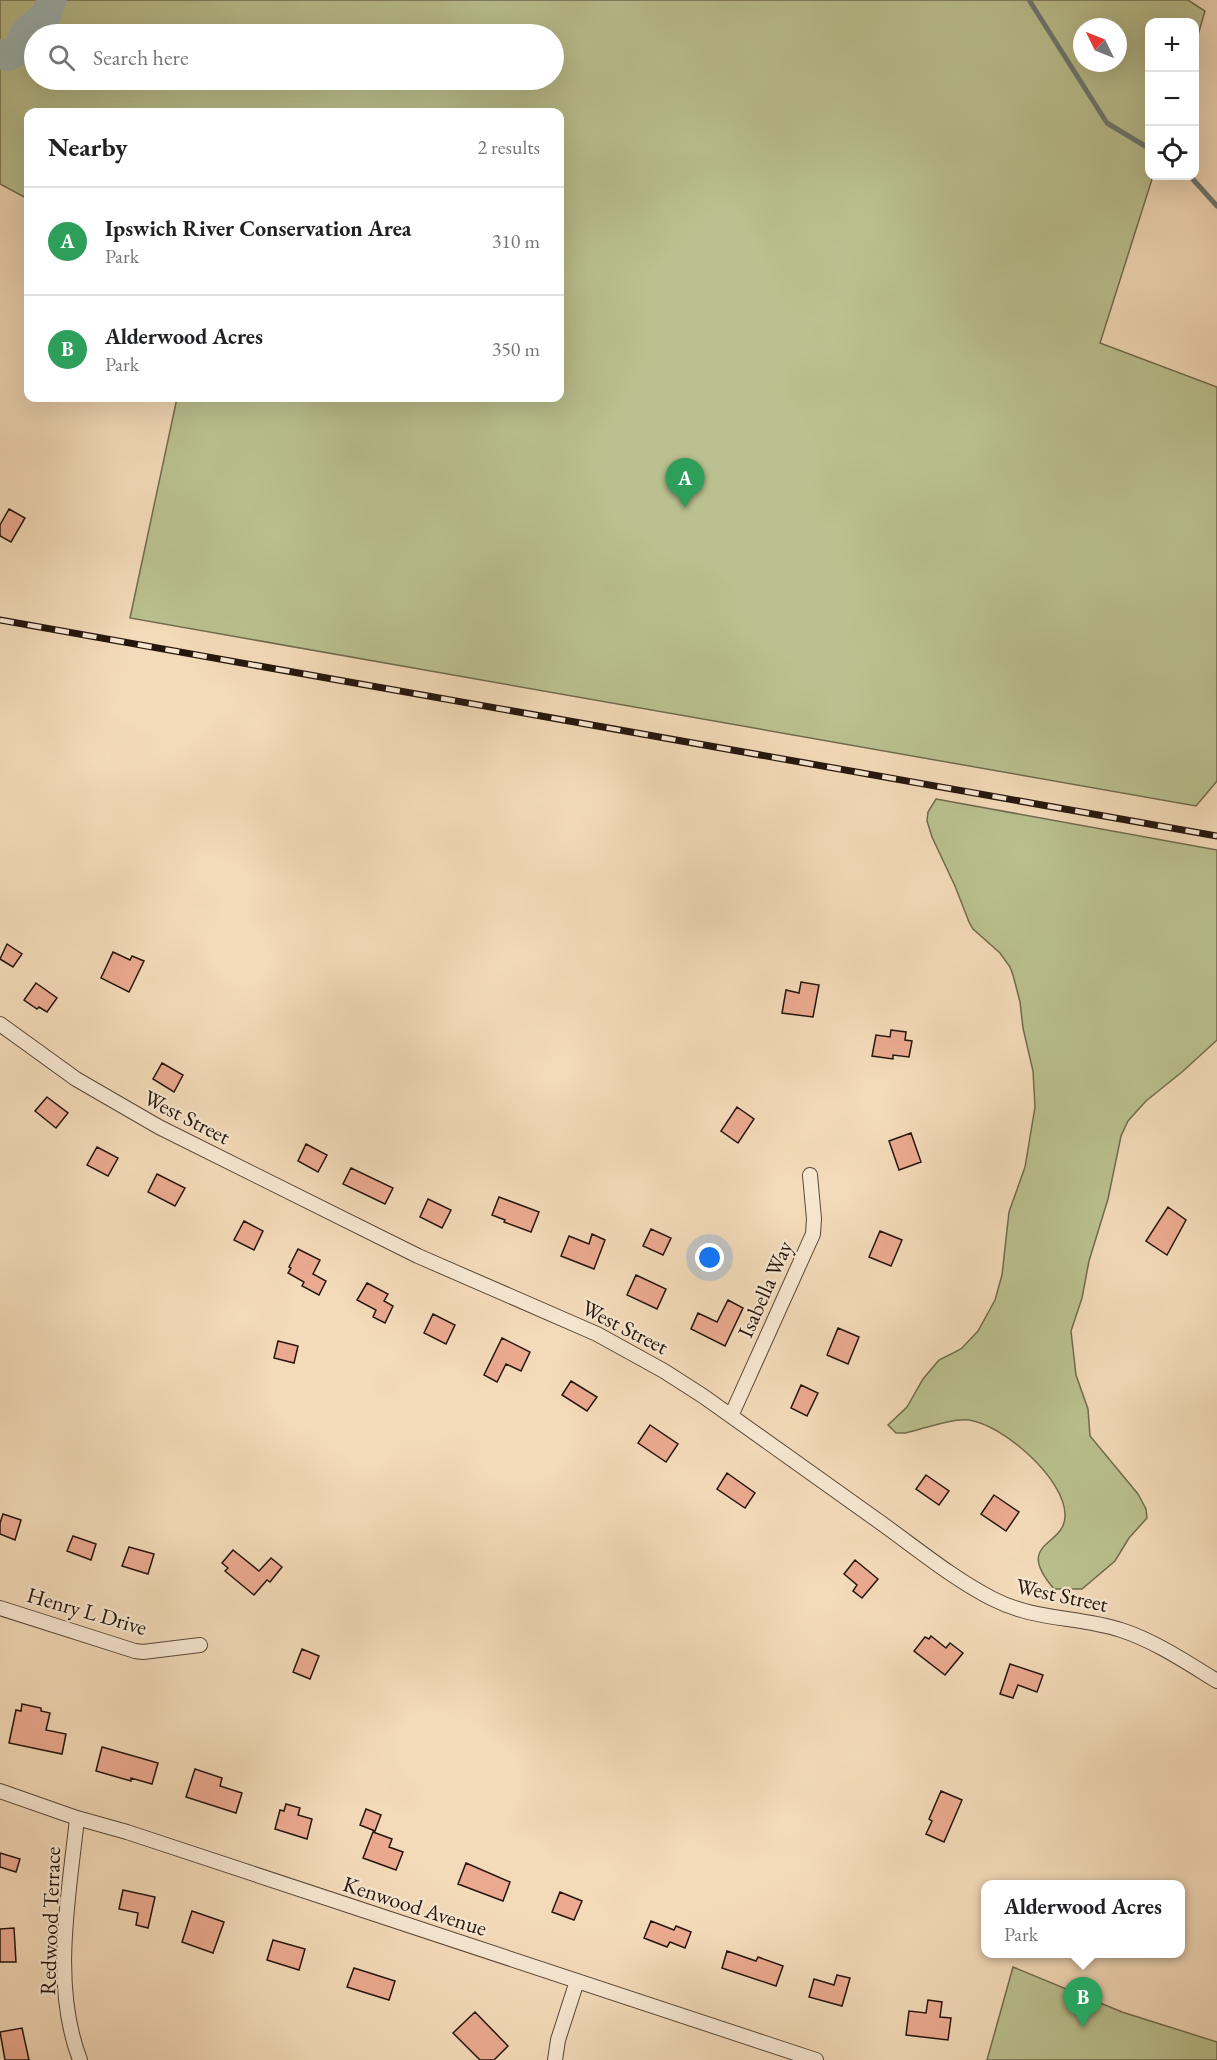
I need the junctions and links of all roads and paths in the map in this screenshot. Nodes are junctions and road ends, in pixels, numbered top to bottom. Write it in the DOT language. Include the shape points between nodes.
graph roads {
  1 [pos="0,1024"];
  2 [pos="810,1175"];
  3 [pos="731,1416"];
  4 [pos="0,1608"];
  5 [pos="200,1644"];
  6 [pos="1217,1681"];
  7 [pos="0,1791"];
  8 [pos="77,1818"];
  9 [pos="577,1981"];
  10 [pos="80,2060"];
  11 [pos="555,2060"];
  12 [pos="816,2060"];
  1 -- 3 [label="street, West Street" via="76,1079 159,1127 418,1257 597,1334 664,1371"];
  2 -- 3 [label="street, Isabella Way" via="813,1234"];
  3 -- 6 [label="street, West Street" via="982,1593 1028,1612 1121,1630 1167,1651"];
  4 -- 5 [label="street, Henry L Drive" via="135,1651"];
  7 -- 8 [label="street, Kenwood Avenue"];
  8 -- 9 [label="street, Kenwood Avenue"];
  8 -- 10 [label="street, Redwood Terrace" via="65,1982"];
  9 -- 11 [label="street"];
  9 -- 12 [label="street, Kenwood Avenue"];
}
